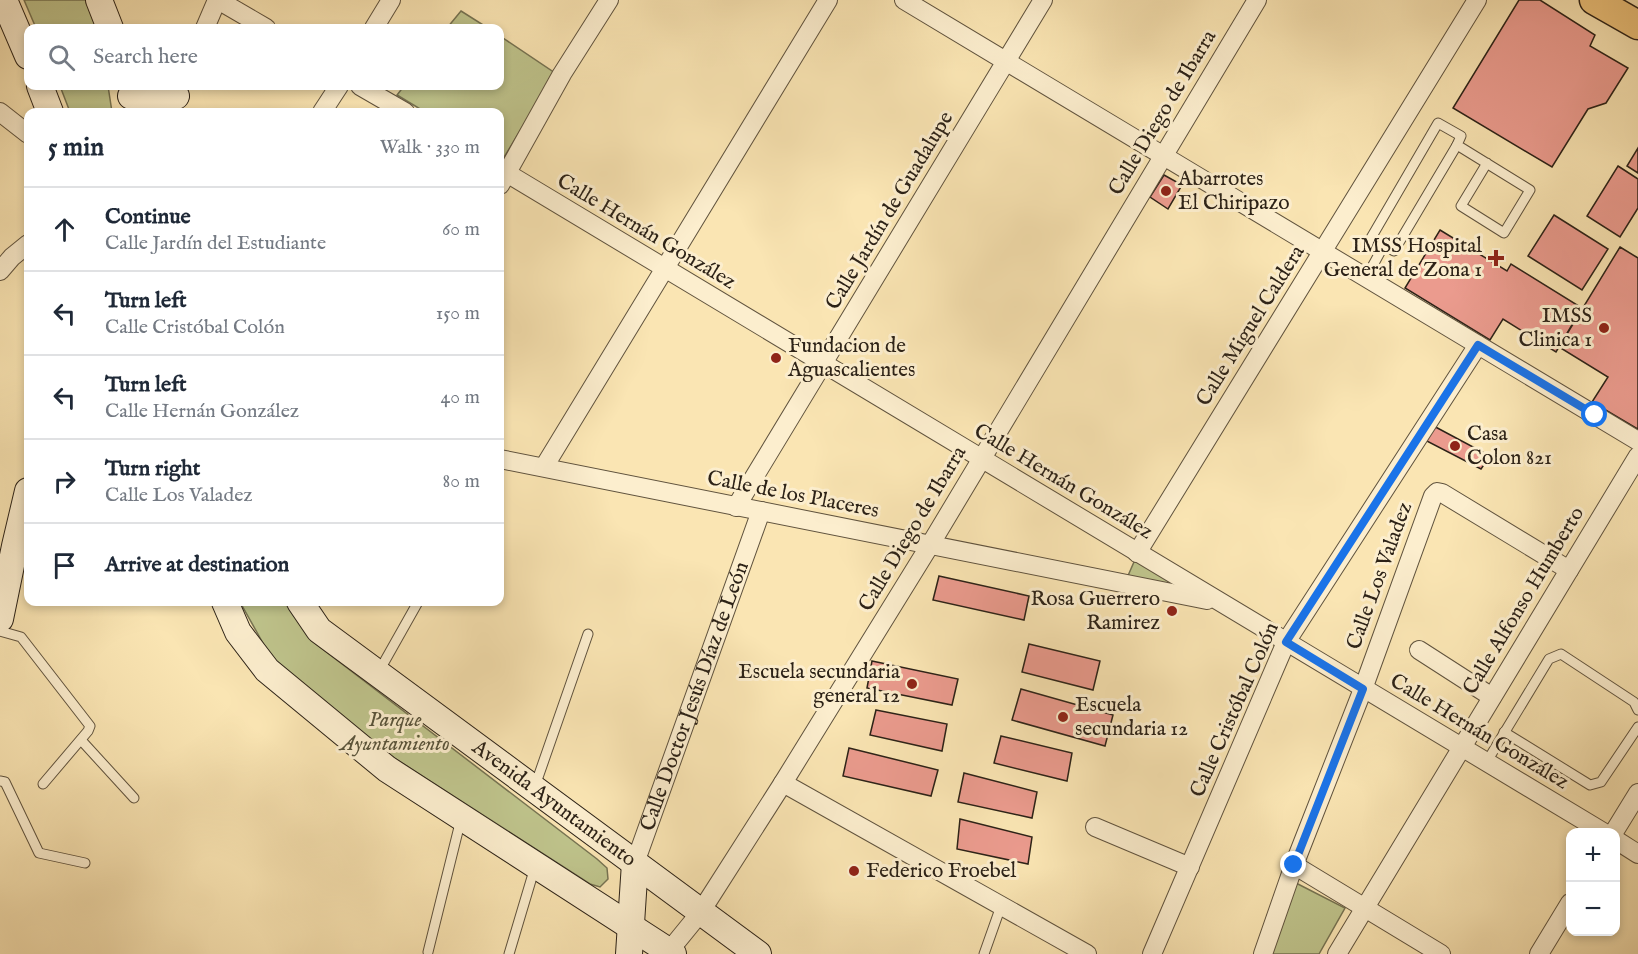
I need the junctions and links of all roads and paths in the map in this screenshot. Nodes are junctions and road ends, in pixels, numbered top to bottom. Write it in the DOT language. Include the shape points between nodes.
graph roads {
  1 [pos="4,0"];
  2 [pos="99,0"];
  3 [pos="218,0"];
  4 [pos="392,0"];
  5 [pos="609,0"];
  6 [pos="828,0"];
  7 [pos="904,0"];
  8 [pos="1043,0"];
  9 [pos="1257,0"];
  10 [pos="1477,0"];
  11 [pos="1594,0"];
  12 [pos="1632,22"];
  13 [pos="108,24"];
  14 [pos="207,24"];
  15 [pos="259,24"];
  16 [pos="377,24"];
  17 [pos="24,47"];
  18 [pos="1007,62"];
  19 [pos="42,90"];
  20 [pos="336,90"];
  21 [pos="367,90"];
  22 [pos="131,98"];
  23 [pos="175,98"];
  24 [pos="48,108"];
  25 [pos="325,108"];
  26 [pos="398,108"];
  27 [pos="0,112"];
  28 [pos="24,131"];
  29 [pos="1457,145"];
  30 [pos="1163,156"];
  31 [pos="1487,163"];
  32 [pos="504,173"];
  33 [pos="504,177"];
  34 [pos="1384,245"];
  35 [pos="24,247"];
  36 [pos="1323,252"];
  37 [pos="664,269"];
  38 [pos="0,271"];
  39 [pos="1366,278"];
  40 [pos="1478,345"];
  41 [pos="823,364"];
  42 [pos="1638,441"];
  43 [pos="1638,456"];
  44 [pos="982,459"];
  45 [pos="504,460"];
  46 [pos="544,467"];
  47 [pos="736,507"];
  48 [pos="24,508"];
  49 [pos="761,511"];
  50 [pos="930,545"];
  51 [pos="1137,553"];
  52 [pos="1569,570"];
  53 [pos="1220,602"];
  54 [pos="227,606"];
  55 [pos="303,606"];
  56 [pos="415,606"];
  57 [pos="0,619"];
  58 [pos="0,631"];
  59 [pos="588,634"];
  60 [pos="1286,642"];
  61 [pos="1419,650"];
  62 [pos="378,674"];
  63 [pos="1363,689"];
  64 [pos="1492,697"];
  65 [pos="1638,710"];
  66 [pos="1638,728"];
  67 [pos="1504,732"];
  68 [pos="81,740"];
  69 [pos="1462,748"];
  70 [pos="1486,763"];
  71 [pos="0,781"];
  72 [pos="783,783"];
  73 [pos="43,784"];
  74 [pos="534,789"];
  75 [pos="1638,793"];
  76 [pos="134,798"];
  77 [pos="461,817"];
  78 [pos="1095,827"];
  79 [pos="1596,828"];
  80 [pos="1616,828"];
  81 [pos="1620,843"];
  82 [pos="1638,854"];
  83 [pos="84,863"];
  84 [pos="635,863"];
  85 [pos="536,865"];
  86 [pos="1294,865"];
  87 [pos="1190,867"];
  88 [pos="1001,906"];
  89 [pos="1365,908"];
  90 [pos="1566,910"];
  91 [pos="700,913"];
  92 [pos="631,926"];
  93 [pos="428,952"];
  94 [pos="671,953"];
  95 [pos="509,954"];
  96 [pos="628,954"];
  97 [pos="758,954"];
  98 [pos="984,954"];
  99 [pos="1087,954"];
  100 [pos="1152,954"];
  101 [pos="1263,954"];
  102 [pos="1337,954"];
  103 [pos="1441,954"];
  104 [pos="1539,954"];
  1 -- 17 [label="main road"];
  2 -- 13 [label="main road"];
  3 -- 14 [label="street"];
  3 -- 15 [label="street"];
  4 -- 16 [label="street"];
  5 -- 32 [label="street"];
  6 -- 37 [label="street"];
  7 -- 18 [label="street"];
  8 -- 18 [label="street, Calle Jardín de Guadalupe"];
  9 -- 30 [label="street, Calle Diego de Ibarra"];
  10 -- 36 [label="street, Calle Miguel Caldera"];
  11 -- 12 [label="main road"];
  18 -- 30 [label="street"];
  18 -- 41 [label="street, Calle Jardín de Guadalupe"];
  19 -- 24 [label="main road"];
  20 -- 25 [label="street"];
  21 -- 26 [label="street"];
  22 -- 23 [label="main road" via="160,102"];
  27 -- 28 [label="street"];
  29 -- 31 [label="lane"];
  29 -- 34 [label="lane" via="1394,251"];
  29 -- 34 [label="lane" via="1461,136 1438,123 1371,238"];
  30 -- 36 [label="street"];
  30 -- 44 [label="street, Calle Diego de Ibarra"];
  31 -- 31 [label="lane" via="1530,190 1504,233 1461,206"];
  33 -- 37 [label="street, Calle Hernán González"];
  34 -- 39 [label="lane"];
  35 -- 38 [label="street"];
  36 -- 39 [label="street"];
  36 -- 51 [label="street, Calle Miguel Caldera"];
  37 -- 41 [label="street, Calle Hernán González"];
  37 -- 46 [label="street"];
  39 -- 40 [label="street"];
  40 -- 42 [label="street"];
  40 -- 60 [label="street, Calle Cristóbal Colón"];
  41 -- 44 [label="street, Calle Hernán González"];
  41 -- 47 [label="street, Calle Jardín de Guadalupe"];
  43 -- 52 [label="street, Calle Alfonso Humberto"];
  44 -- 50 [label="street, Calle Diego de Ibarra"];
  44 -- 51 [label="street, Calle Hernán González"];
  45 -- 46 [label="street, Calle de los Placeres"];
  46 -- 47 [label="street, Calle de los Placeres"];
  47 -- 49 [label="street, Calle de los Placeres"];
  48 -- 57 [label="main road"];
  49 -- 50 [label="street, Calle de los Placeres"];
  49 -- 84 [label="street, Calle Doctor Jesús Díaz de León"];
  50 -- 53 [label="street, Calle de los Placeres"];
  50 -- 72 [label="street, Calle Diego de Ibarra"];
  51 -- 53 [label="street, Calle Hernán González"];
  52 -- 63 [label="street, Calle Los Valadez" via="1437,492"];
  52 -- 64 [label="street, Calle Alfonso Humberto"];
  53 -- 60 [label="street, Calle Hernán González"];
  54 -- 77 [label="main road" via="238,632 267,670 387,769"];
  55 -- 62 [label="main road, Avenida Ayuntamiento" via="319,630"];
  56 -- 62 [label="lane"];
  58 -- 68 [label="lane" via="21,637 87,721 90,726"];
  59 -- 74 [label="lane"];
  60 -- 63 [label="street, Calle Hernán González"];
  60 -- 87 [label="street, Calle Cristóbal Colón"];
  61 -- 64 [label="street"];
  62 -- 74 [label="main road, Avenida Ayuntamiento"];
  63 -- 69 [label="street, Calle Hernán González"];
  63 -- 86 [label="street, Calle Los Valadez"];
  64 -- 69 [label="street, Calle Alfonso Humberto"];
  65 -- 67 [label="lane" via="1634,702 1561,654 1549,659"];
  66 -- 67 [label="lane" via="1601,782 1590,785"];
  67 -- 70 [label="lane"];
  68 -- 73 [label="lane"];
  68 -- 76 [label="lane"];
  69 -- 70 [label="street, Calle Hernán González"];
  69 -- 89 [label="street, Calle Alfonso Humberto"];
  70 -- 79 [label="street, Calle Hernán González"];
  71 -- 83 [label="lane" via="5,782 39,853"];
  72 -- 88 [label="street"];
  72 -- 91 [label="street, Calle Diego de Ibarra"];
  74 -- 84 [label="main road, Avenida Ayuntamiento"];
  75 -- 80 [label="street"];
  77 -- 85 [label="main road"];
  77 -- 93 [label="lane"];
  78 -- 87 [label="street"];
  81 -- 82 [label="street"];
  84 -- 91 [label="main road, Avenida Ayuntamiento"];
  84 -- 92 [label="main road, Calle Doctor Jesús Díaz de León"];
  85 -- 92 [label="main road"];
  85 -- 95 [label="lane"];
  86 -- 89 [label="street"];
  86 -- 101 [label="street, Calle Los Valadez"];
  87 -- 100 [label="street, Calle Cristóbal Colón"];
  88 -- 98 [label="lane"];
  88 -- 99 [label="street"];
  89 -- 102 [label="street, Calle Alfonso Humberto"];
  89 -- 103 [label="street"];
  90 -- 104 [label="street"];
  91 -- 94 [label="street, Calle Diego de Ibarra"];
  91 -- 97 [label="main road, Avenida Ayuntamiento"];
  92 -- 94 [label="main road"];
  92 -- 96 [label="main road, Calle Doctor Jesús Díaz de León"];
}
